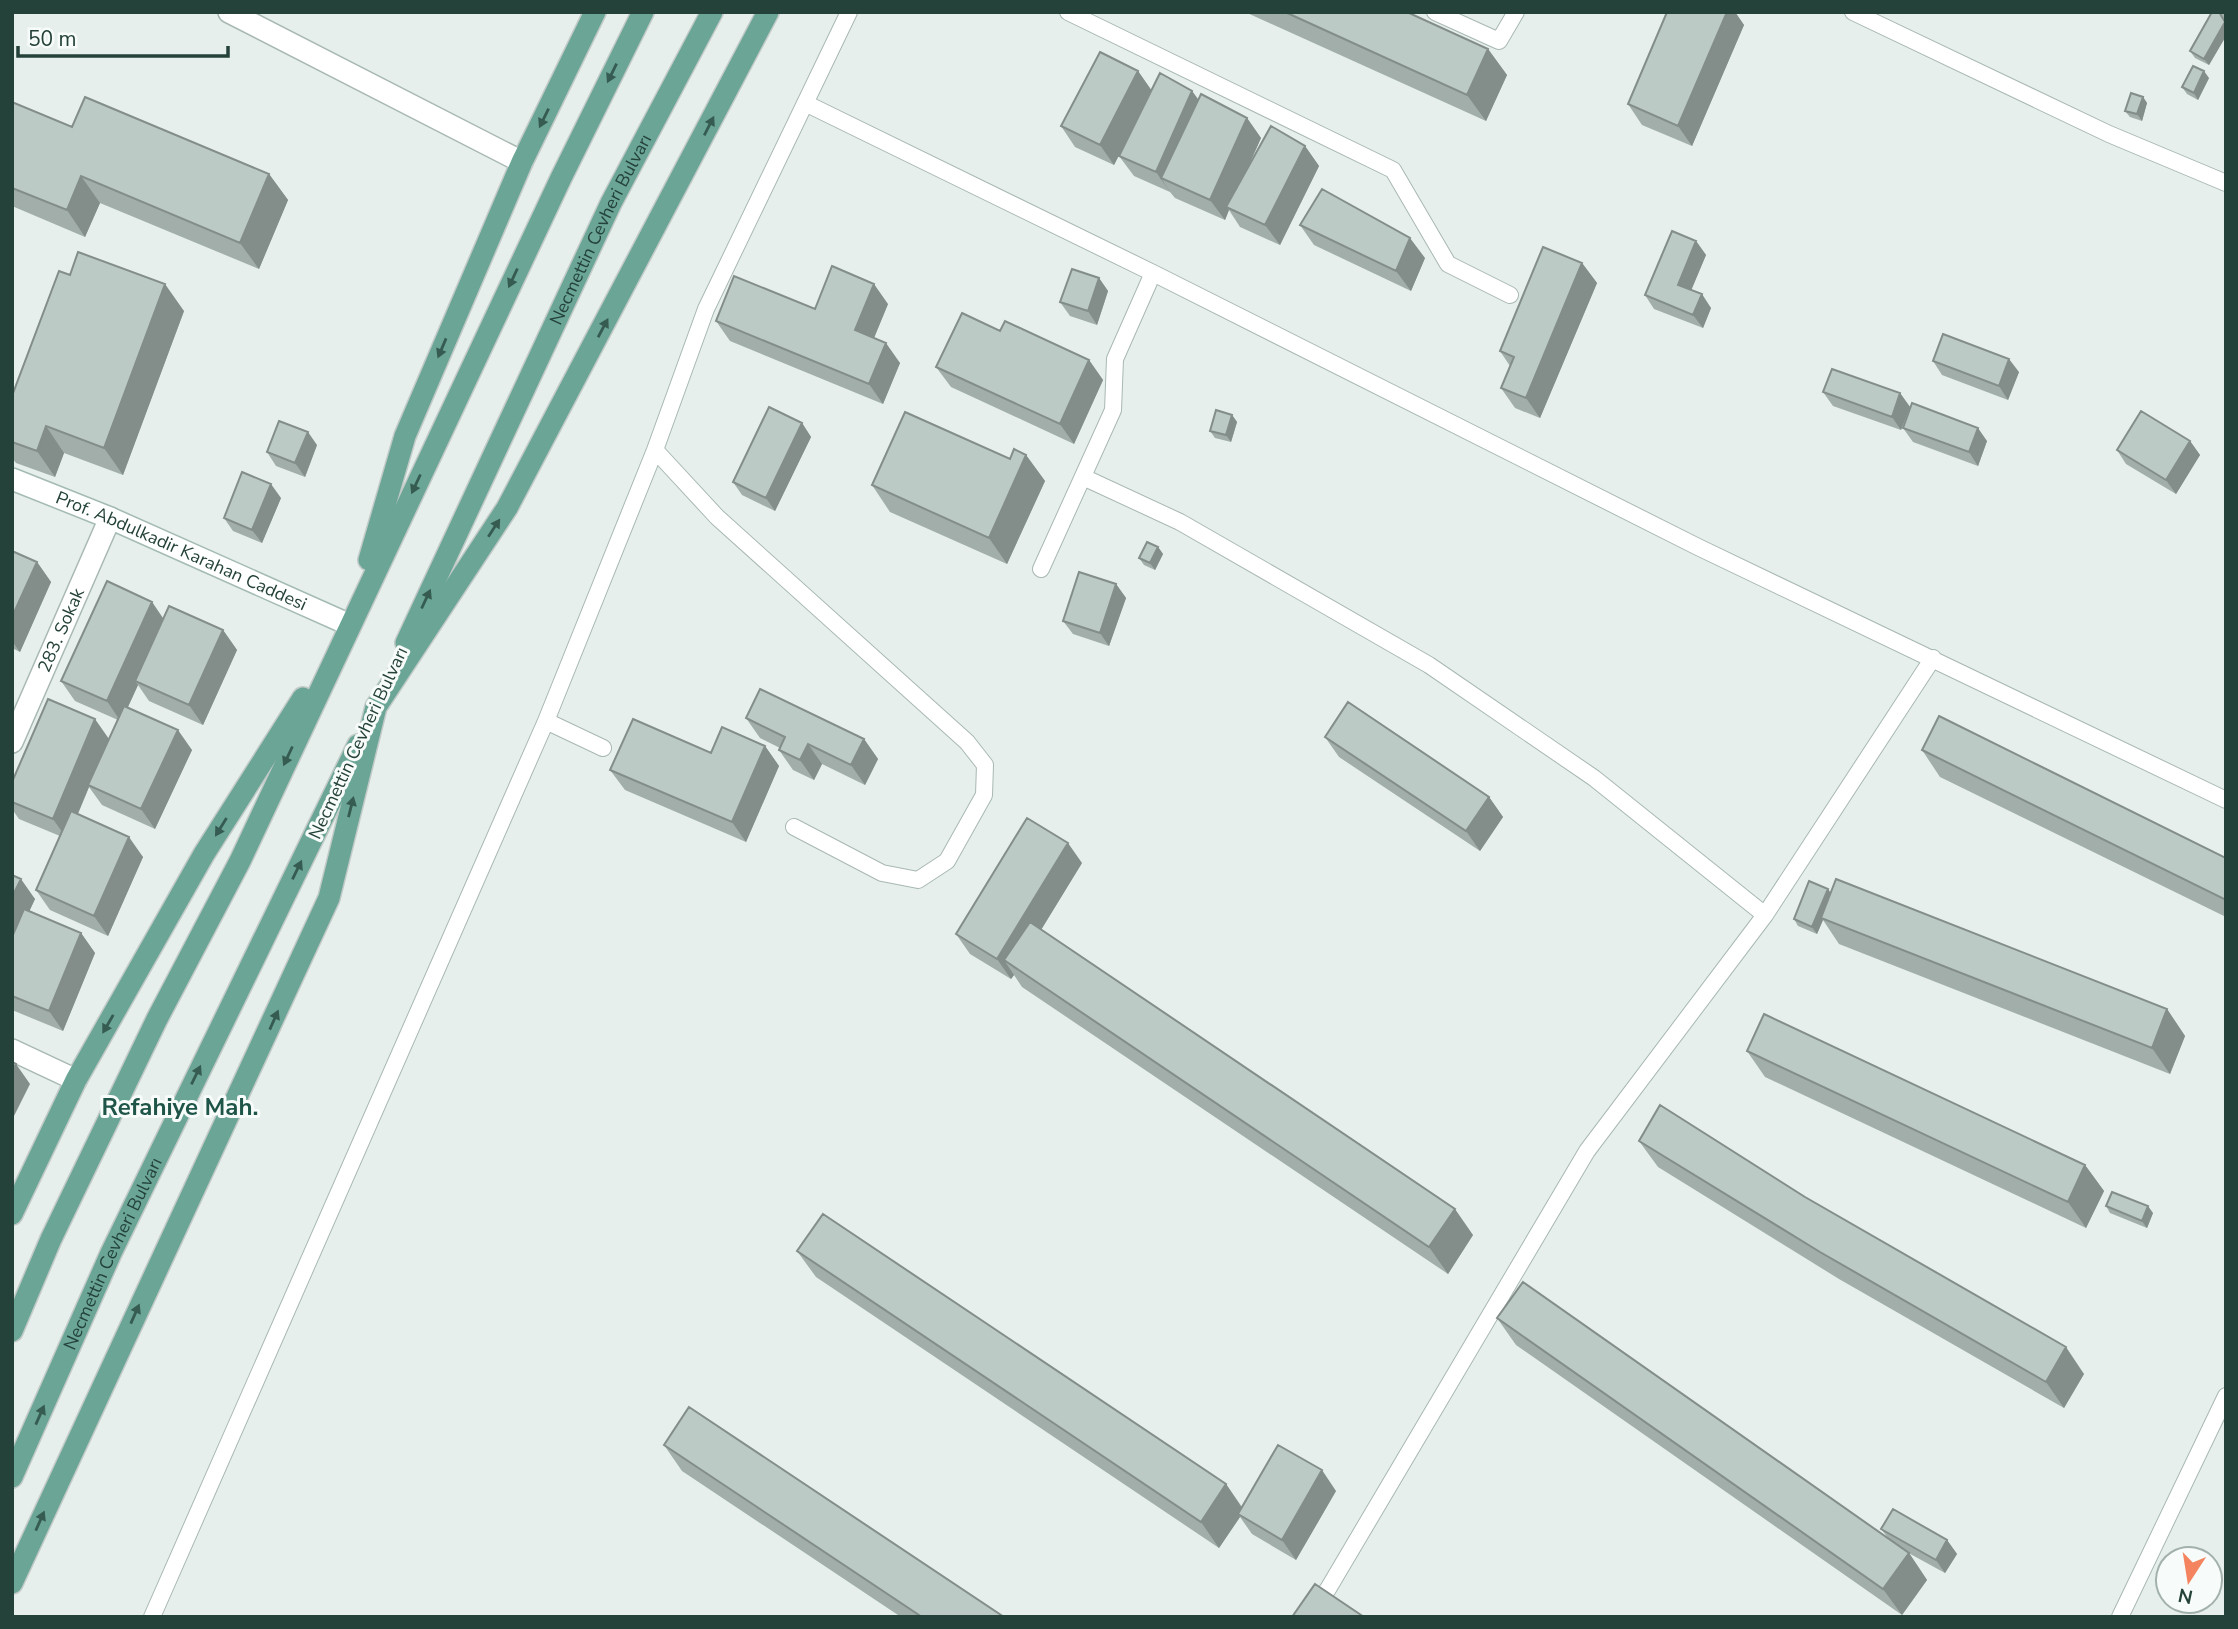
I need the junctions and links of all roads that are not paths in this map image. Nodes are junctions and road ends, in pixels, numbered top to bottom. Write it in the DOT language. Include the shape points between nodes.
graph roads {
  1 [pos="229,12"];
  2 [pos="595,12"];
  3 [pos="643,12"];
  4 [pos="712,12"];
  5 [pos="768,12"];
  6 [pos="849,12"];
  7 [pos="1068,12"];
  8 [pos="1435,12"];
  9 [pos="1516,12"];
  10 [pos="1853,12"];
  11 [pos="805,103"];
  12 [pos="523,162"];
  13 [pos="2226,183"];
  14 [pos="1153,273"];
  15 [pos="1510,295"];
  16 [pos="655,450"];
  17 [pos="1083,477"];
  18 [pos="12,479"];
  19 [pos="110,518"];
  20 [pos="1041,569"];
  21 [pos="350,625"];
  22 [pos="1933,658"];
  23 [pos="376,707"];
  24 [pos="546,721"];
  25 [pos="12,742"];
  26 [pos="603,748"];
  27 [pos="2226,800"];
  28 [pos="794,827"];
  29 [pos="1765,915"];
  30 [pos="12,1050"];
  31 [pos="76,1080"];
  32 [pos="12,1214"];
  33 [pos="12,1331"];
  34 [pos="2226,1396"];
  35 [pos="12,1477"];
  36 [pos="12,1583"];
  37 [pos="152,1617"];
  38 [pos="1306,1617"];
  39 [pos="2120,1617"];
  1 -- 12 [label="street"];
  2 -- 12 [label="main road, one-way"];
  3 -- 21 [label="main road, one-way"];
  23 -- 4 [label="main road, Necmettin Cevheri Bulvarı, one-way" via="611,203"];
  23 -- 5 [label="main road, one-way" via="507,508"];
  6 -- 11 [label="lane"];
  7 -- 15 [label="lane" via="1393,170 1448,264"];
  8 -- 9 [label="lane" via="1499,41"];
  10 -- 13 [label="lane" via="2109,134"];
  11 -- 14 [label="lane"];
  11 -- 16 [label="lane" via="706,309"];
  12 -- 21 [label="main road, one-way" via="405,436"];
  14 -- 17 [label="lane" via="1115,359 1114,410"];
  14 -- 22 [label="lane" via="1698,547"];
  16 -- 24 [label="lane"];
  16 -- 28 [label="lane" via="717,517 967,742 985,765 984,795 947,861 918,880 883,873"];
  17 -- 20 [label="lane"];
  17 -- 29 [label="lane" via="1181,522 1429,665 1594,778"];
  18 -- 19 [label="street, Prof. Abdulkadir Karahan Caddesi"];
  19 -- 21 [label="street, Prof. Abdulkadir Karahan Caddesi"];
  19 -- 25 [label="street, 283. Sokak"];
  21 -- 31 [label="main road, one-way" via="204,854"];
  21 -- 33 [label="main road, one-way" via="240,861 157,1019 57,1227"];
  22 -- 27 [label="lane"];
  22 -- 29 [label="lane"];
  35 -- 23 [label="main road, Necmettin Cevheri Bulvarı, one-way" via="117,1241"];
  36 -- 23 [label="main road, one-way" via="329,898"];
  24 -- 26 [label="lane"];
  24 -- 37 [label="lane"];
  29 -- 38 [label="lane" via="1587,1151 1328,1589"];
  30 -- 31 [label="street"];
  31 -- 32 [label="main road"];
  34 -- 39 [label="lane"];
}
